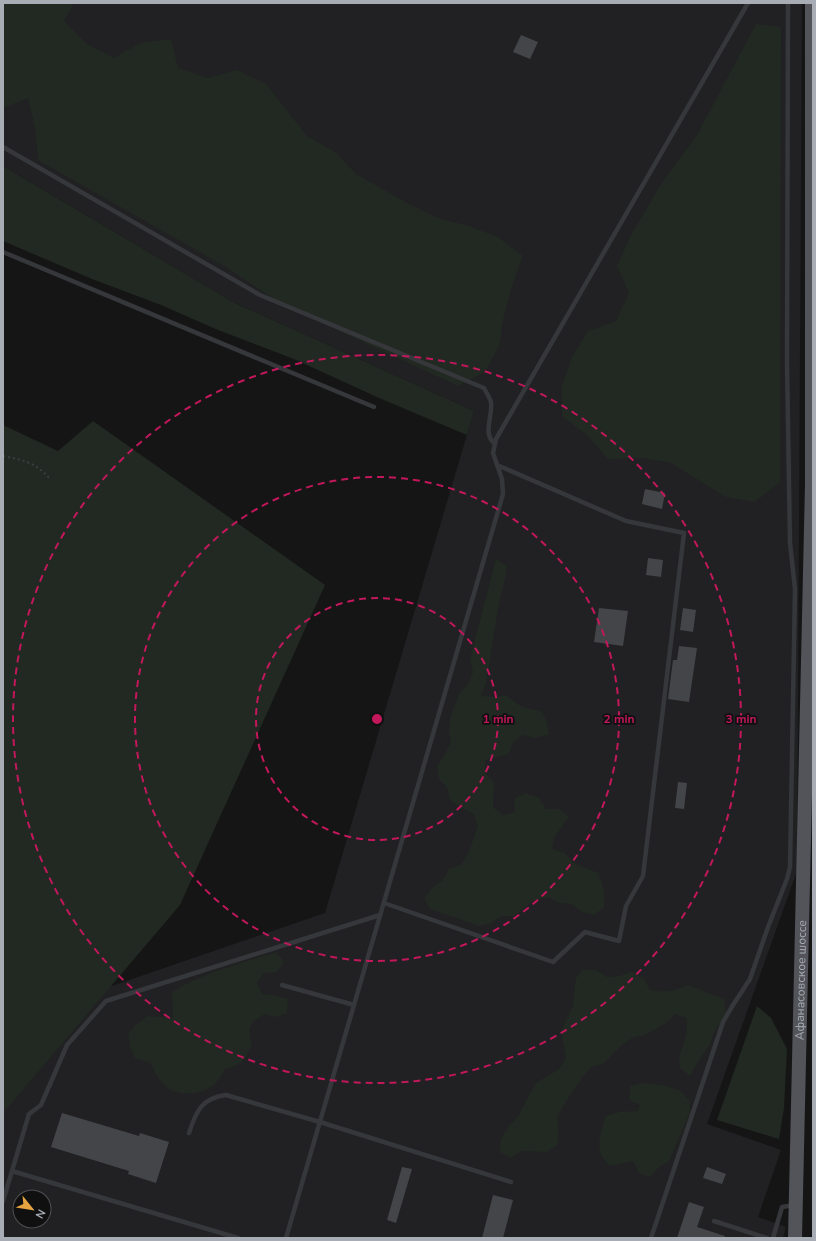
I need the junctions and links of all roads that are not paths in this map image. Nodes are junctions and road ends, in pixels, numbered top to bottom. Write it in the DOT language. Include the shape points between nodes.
graph roads {
  1 [pos="748,3"];
  2 [pos="788,3"];
  3 [pos="812,3"];
  4 [pos="3,147"];
  5 [pos="3,252"];
  6 [pos="374,407"];
  7 [pos="495,444"];
  8 [pos="497,465"];
  9 [pos="384,903"];
  10 [pos="380,915"];
  11 [pos="282,985"];
  12 [pos="354,1005"];
  13 [pos="320,1122"];
  14 [pos="189,1133"];
  15 [pos="12,1171"];
  16 [pos="511,1182"];
  17 [pos="3,1201"];
  18 [pos="795,1205"];
  19 [pos="714,1221"];
  20 [pos="238,1238"];
  21 [pos="286,1238"];
  22 [pos="651,1238"];
  23 [pos="767,1238"];
  24 [pos="773,1238"];
  25 [pos="795,1238"];
  1 -- 7 [label="lane"];
  2 -- 22 [label="lane" via="790,543 795,589 790,867 750,979 723,1022"];
  3 -- 18 [label="main road, Афанасовское шоссе" via="811,492"];
  4 -- 7 [label="lane" via="260,295 484,388 491,401 488,433"];
  5 -- 6 [label="lane"];
  7 -- 8 [label="lane" via="493,453"];
  8 -- 9 [label="lane" via="502,479 503,494"];
  8 -- 9 [label="lane" via="626,521 684,533 643,876 626,906 620,941 585,932 553,962"];
  9 -- 10 [label="lane"];
  10 -- 12 [label="lane"];
  10 -- 15 [label="lane" via="106,1001 67,1046 41,1105 29,1114"];
  11 -- 12 [label="lane"];
  12 -- 13 [label="lane"];
  13 -- 14 [label="lane" via="226,1095 205,1102 196,1115"];
  13 -- 16 [label="lane"];
  13 -- 21 [label="lane"];
  15 -- 17 [label="lane"];
  15 -- 20 [label="lane"];
  18 -- 24 [label="lane" via="782,1207"];
  18 -- 25 [label="main road, Афанасовское шоссе"];
  19 -- 23 [label="lane"];
}
